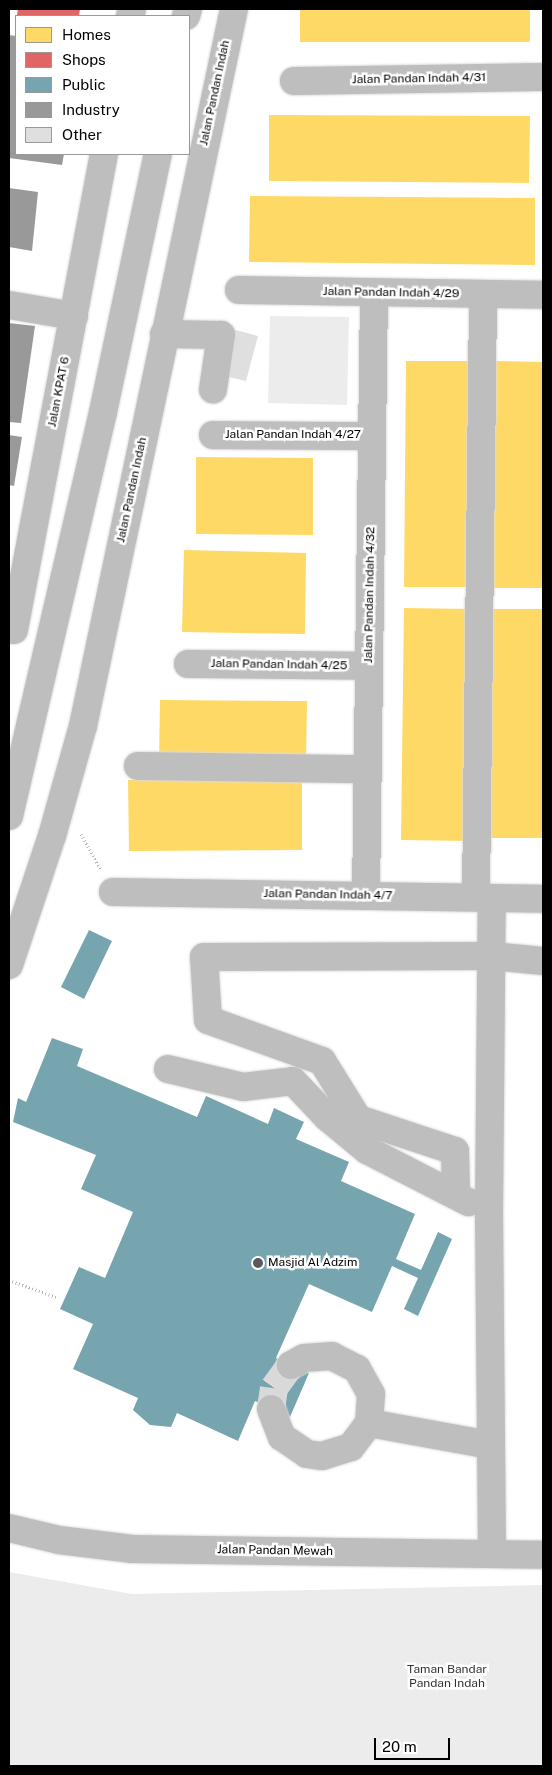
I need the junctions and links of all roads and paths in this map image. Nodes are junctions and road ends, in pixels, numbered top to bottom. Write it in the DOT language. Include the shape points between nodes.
graph roads {
  1 [pos="234,9"];
  2 [pos="543,77"];
  3 [pos="294,82"];
  4 [pos="104,155"];
  5 [pos="158,155"];
  6 [pos="239,290"];
  7 [pos="374,294"];
  8 [pos="483,295"];
  9 [pos="543,295"];
  10 [pos="9,305"];
  11 [pos="74,316"];
  12 [pos="164,334"];
  13 [pos="213,389"];
  14 [pos="213,435"];
  15 [pos="372,436"];
  16 [pos="14,630"];
  17 [pos="188,664"];
  18 [pos="369,666"];
  19 [pos="19,736"];
  20 [pos="138,766"];
  21 [pos="367,769"];
  22 [pos="9,810"];
  23 [pos="81,834"];
  24 [pos="113,892"];
  25 [pos="366,896"];
  26 [pos="484,898"];
  27 [pos="543,899"];
  28 [pos="492,956"];
  29 [pos="543,961"];
  30 [pos="9,964"];
  31 [pos="168,1069"];
  32 [pos="456,1194"];
  33 [pos="489,1215"];
  34 [pos="9,1280"];
  35 [pos="56,1297"];
  36 [pos="291,1365"];
  37 [pos="271,1409"];
  38 [pos="369,1423"];
  39 [pos="490,1445"];
  40 [pos="9,1528"];
  41 [pos="492,1554"];
  42 [pos="543,1555"];
  1 -- 12 [label="street, Jalan Pandan Indah"];
  2 -- 3 [label="street, Jalan Pandan Indah 4/31"];
  4 -- 11 [label="street, Jalan KPAT 6"];
  5 -- 19 [label="street"];
  6 -- 7 [label="street, Jalan Pandan Indah 4/29"];
  7 -- 8 [label="street, Jalan Pandan Indah 4/29"];
  7 -- 15 [label="street, Jalan Pandan Indah 4/32"];
  8 -- 9 [label="street, Jalan Pandan Indah 4/29"];
  8 -- 26 [label="street"];
  10 -- 11 [label="street"];
  11 -- 16 [label="street, Jalan KPAT 6"];
  12 -- 13 [label="street" via="221,335"];
  12 -- 30 [label="street, Jalan Pandan Indah" via="83,726 52,836"];
  14 -- 15 [label="street, Jalan Pandan Indah 4/27"];
  15 -- 18 [label="street, Jalan Pandan Indah 4/32"];
  17 -- 18 [label="street, Jalan Pandan Indah 4/25"];
  18 -- 21 [label="street, Jalan Pandan Indah 4/32"];
  19 -- 22 [label="street"];
  20 -- 21 [label="street"];
  21 -- 25 [label="street, Jalan Pandan Indah 4/32"];
  23 -- 24 [label="path"];
  24 -- 25 [label="street, Jalan Pandan Indah 4/7"];
  25 -- 26 [label="street, Jalan Pandan Indah 4/7"];
  26 -- 27 [label="street, Jalan Pandan Indah 4/7"];
  26 -- 28 [label="street"];
  28 -- 29 [label="street"];
  28 -- 32 [label="street" via="204,957 208,1020 322,1061 358,1119 455,1152"];
  28 -- 33 [label="street"];
  31 -- 32 [label="street" via="243,1087 292,1081 327,1117 367,1150"];
  32 -- 33 [label="street"];
  33 -- 39 [label="street"];
  34 -- 35 [label="path"];
  36 -- 38 [label="street" via="311,1356 332,1356 357,1369 371,1394"];
  37 -- 38 [label="street" via="282,1437 307,1454 337,1454 351,1447"];
  38 -- 39 [label="street"];
  39 -- 41 [label="street"];
  40 -- 41 [label="street, Jalan Pandan Mewah" via="59,1540 132,1550"];
  41 -- 42 [label="street, Jalan Pandan Mewah"];
}
